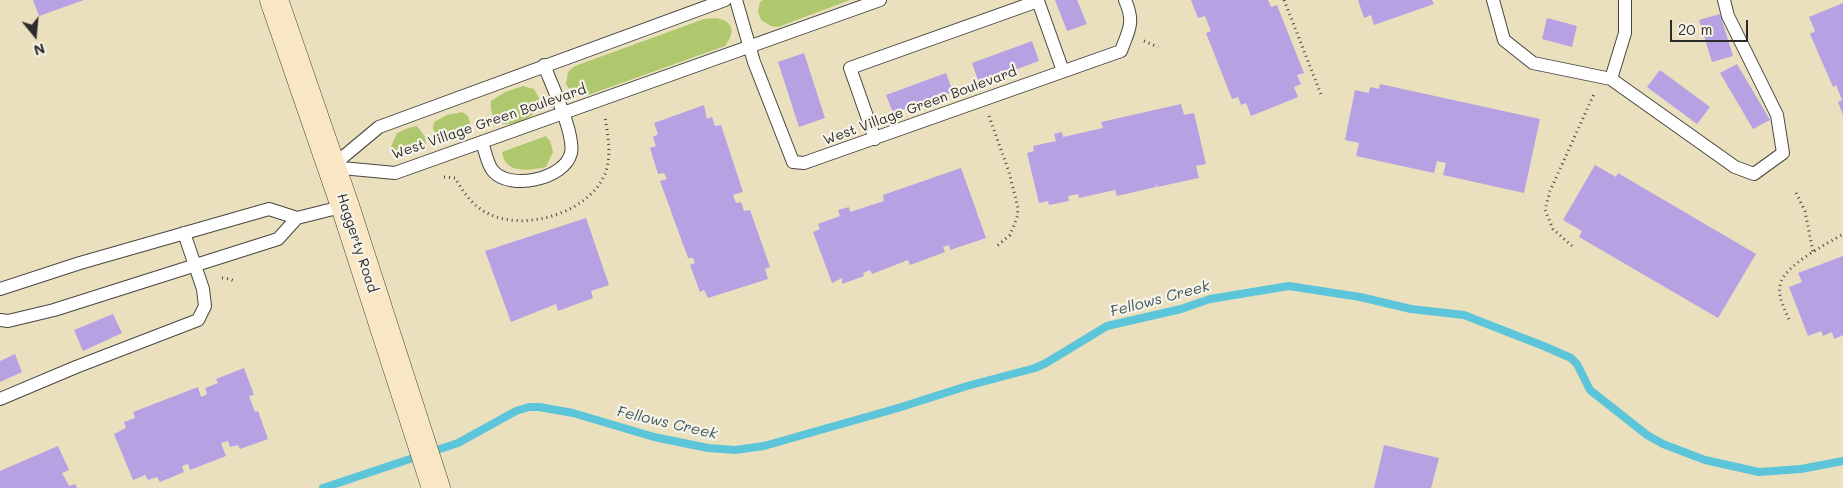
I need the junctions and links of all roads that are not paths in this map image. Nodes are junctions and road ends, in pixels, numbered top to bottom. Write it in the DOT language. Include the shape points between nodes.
graph roads {
  1 [pos="274,0"];
  2 [pos="725,0"];
  3 [pos="736,0"];
  4 [pos="880,0"];
  5 [pos="1125,0"];
  6 [pos="1493,0"];
  7 [pos="1625,0"];
  8 [pos="1724,0"];
  9 [pos="749,47"];
  10 [pos="544,66"];
  11 [pos="1063,71"];
  12 [pos="1611,79"];
  13 [pos="562,114"];
  14 [pos="875,138"];
  15 [pos="482,142"];
  16 [pos="332,167"];
  17 [pos="345,206"];
  18 [pos="298,218"];
  19 [pos="184,233"];
  20 [pos="195,266"];
  21 [pos="0,289"];
  22 [pos="0,320"];
  23 [pos="0,399"];
  24 [pos="436,488"];
  1 -- 16 [label="main road, Haggerty Road"];
  2 -- 10 [label="lane"];
  3 -- 9 [label="lane, West Village Green Boulevard"];
  4 -- 9 [label="lane, West Village Green Boulevard"];
  5 -- 11 [label="lane, West Village Green Boulevard" via="1131,14 1121,51"];
  6 -- 12 [label="lane" via="1504,40 1532,63"];
  7 -- 12 [label="lane" via="1625,34"];
  8 -- 12 [label="lane" via="1728,16 1777,115 1783,153 1754,174 1736,167"];
  9 -- 13 [label="lane, West Village Green Boulevard"];
  9 -- 14 [label="lane, West Village Green Boulevard" via="793,162 804,163"];
  10 -- 13 [label="lane"];
  10 -- 16 [label="lane" via="379,127"];
  11 -- 14 [label="lane, West Village Green Boulevard"];
  11 -- 14 [label="lane" via="1038,1 850,68"];
  13 -- 15 [label="lane, West Village Green Boulevard"];
  13 -- 15 [label="lane" via="569,132 571,153 566,166 542,178 511,182 493,171"];
  15 -- 16 [label="lane, West Village Green Boulevard" via="395,173"];
  16 -- 17 [label="main road, Haggerty Road"];
  17 -- 18 [label="lane"];
  17 -- 24 [label="main road, Haggerty Road"];
  18 -- 19 [label="lane" via="269,209"];
  18 -- 20 [label="lane" via="278,239"];
  19 -- 20 [label="lane"];
  19 -- 21 [label="lane"];
  20 -- 22 [label="lane" via="54,310"];
  20 -- 23 [label="lane" via="205,306 198,320"];
}
